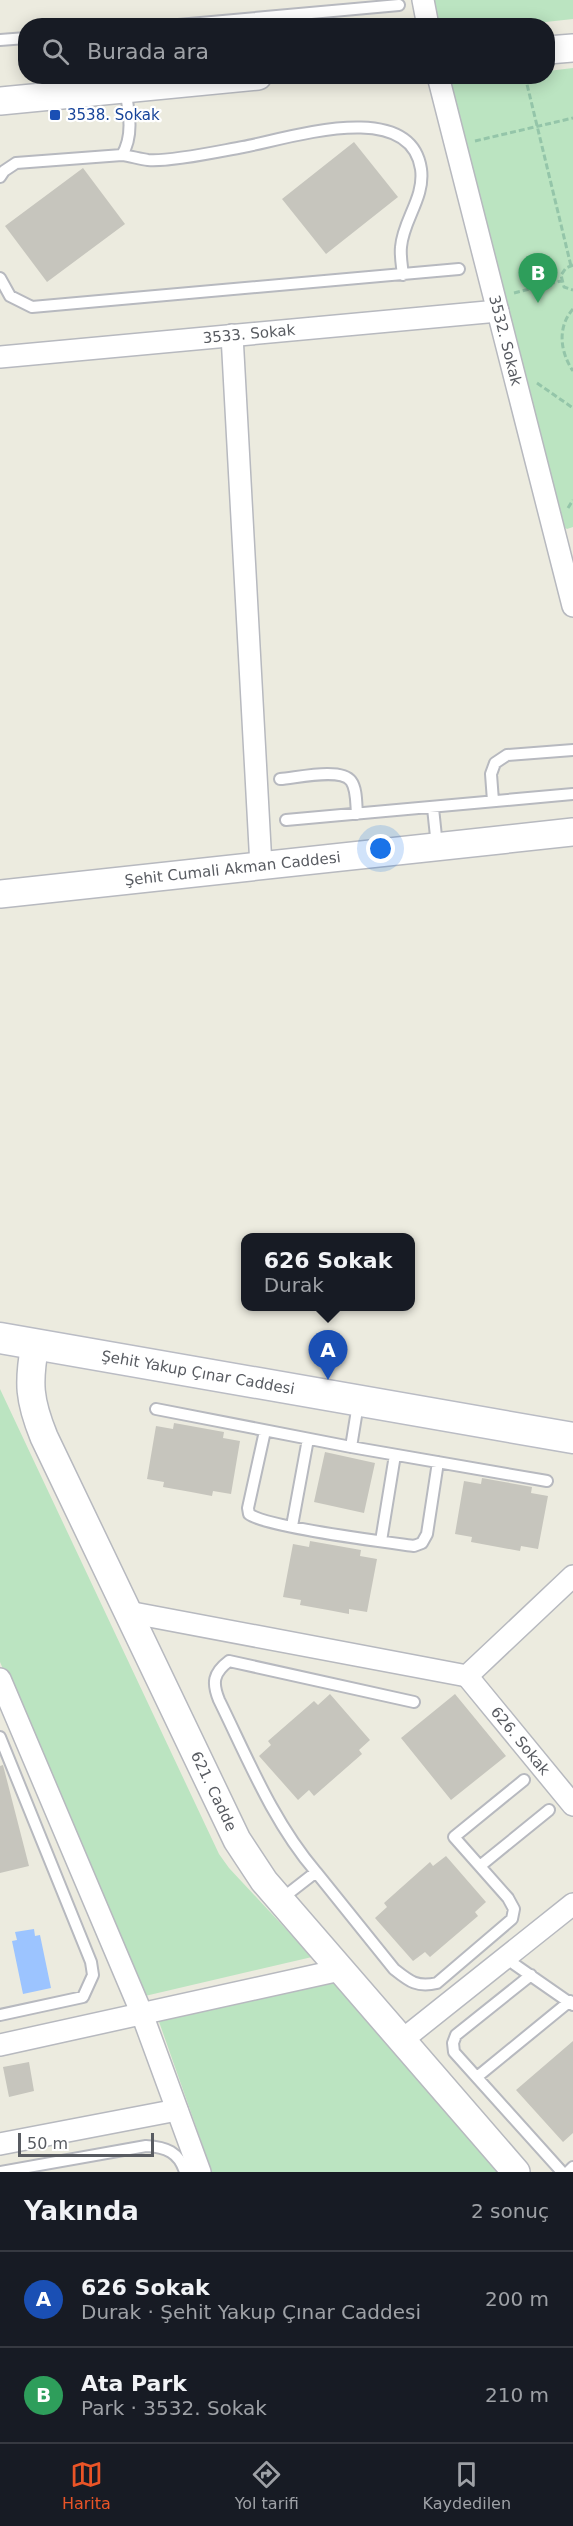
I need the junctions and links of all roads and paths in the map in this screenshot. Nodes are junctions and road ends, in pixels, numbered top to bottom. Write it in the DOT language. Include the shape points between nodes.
graph roads {
  1 [pos="423,0"];
  2 [pos="399,5"];
  3 [pos="269,18"];
  4 [pos="426,18"];
  5 [pos="18,39"];
  6 [pos="0,40"];
  7 [pos="573,48"];
  8 [pos="555,49"];
  9 [pos="169,84"];
  10 [pos="440,84"];
  11 [pos="527,84"];
  12 [pos="125,89"];
  13 [pos="0,101"];
  14 [pos="573,118"];
  15 [pos="536,126"];
  16 [pos="455,145"];
  17 [pos="122,154"];
  18 [pos="0,177"];
  19 [pos="572,266"];
  20 [pos="459,269"];
  21 [pos="403,275"];
  22 [pos="0,278"];
  23 [pos="561,281"];
  24 [pos="573,291"];
  25 [pos="496,304"];
  26 [pos="573,309"];
  27 [pos="232,335"];
  28 [pos="0,357"];
  29 [pos="511,364"];
  30 [pos="573,371"];
  31 [pos="573,408"];
  32 [pos="564,536"];
  33 [pos="573,606"];
  34 [pos="573,750"];
  35 [pos="280,779"];
  36 [pos="573,794"];
  37 [pos="493,801"];
  38 [pos="433,808"];
  39 [pos="357,814"];
  40 [pos="286,820"];
  41 [pos="573,832"];
  42 [pos="437,847"];
  43 [pos="261,866"];
  44 [pos="0,894"];
  45 [pos="0,1338"];
  46 [pos="35,1344"];
  47 [pos="359,1401"];
  48 [pos="156,1409"];
  49 [pos="265,1431"];
  50 [pos="573,1438"];
  51 [pos="308,1439"];
  52 [pos="351,1447"];
  53 [pos="395,1455"];
  54 [pos="438,1462"];
  55 [pos="547,1481"];
  56 [pos="292,1526"];
  57 [pos="381,1541"];
  58 [pos="573,1576"];
  59 [pos="128,1612"];
  60 [pos="467,1676"];
  61 [pos="0,1679"];
  62 [pos="414,1702"];
  63 [pos="0,1737"];
  64 [pos="525,1779"];
  65 [pos="573,1805"];
  66 [pos="549,1810"];
  67 [pos="480,1866"];
  68 [pos="316,1872"];
  69 [pos="280,1900"];
  70 [pos="573,1904"];
  71 [pos="514,1964"];
  72 [pos="340,1970"];
  73 [pos="531,1975"];
  74 [pos="571,2003"];
  75 [pos="142,2014"];
  76 [pos="0,2015"];
  77 [pos="401,2041"];
  78 [pos="0,2045"];
  79 [pos="477,2077"];
  80 [pos="177,2110"];
  81 [pos="0,2144"];
  82 [pos="573,2168"];
  83 [pos="0,2172"];
  84 [pos="185,2172"];
  85 [pos="200,2172"];
  86 [pos="516,2172"];
  87 [pos="562,2172"];
  88 [pos="568,2172"];
  1 -- 4 [label="street"];
  2 -- 3 [label="lane"];
  5 -- 6 [label="lane"];
  7 -- 8 [label="street"];
  9 -- 12 [label="street"];
  10 -- 16 [label="street, 3532. Sokak"];
  11 -- 15 [label="path"];
  12 -- 13 [label="street"];
  12 -- 17 [label="lane" via="129,143"];
  14 -- 15 [label="path"];
  15 -- 16 [label="path"];
  15 -- 19 [label="path"];
  16 -- 25 [label="street, 3532. Sokak"];
  17 -- 18 [label="lane" via="16,163"];
  17 -- 21 [label="lane" via="150,160 341,127 376,128 397,134 414,148 421,169 418,200 401,246"];
  19 -- 23 [label="path" via="562,271"];
  20 -- 21 [label="lane"];
  21 -- 22 [label="lane" via="32,308 10,296"];
  23 -- 24 [label="path"];
  23 -- 25 [label="path"];
  25 -- 27 [label="street, 3533. Sokak"];
  25 -- 29 [label="street, 3532. Sokak"];
  26 -- 30 [label="path" via="565,319 562,340 563,352"];
  27 -- 28 [label="street, 3533. Sokak"];
  27 -- 43 [label="street"];
  29 -- 31 [label="path"];
  29 -- 32 [label="street, 3532. Sokak"];
  32 -- 33 [label="street, 3532. Sokak"];
  34 -- 37 [label="lane" via="507,755 495,763 491,774"];
  35 -- 39 [label="lane" via="334,773 347,776 352,782"];
  36 -- 37 [label="lane"];
  37 -- 38 [label="lane"];
  38 -- 39 [label="lane"];
  38 -- 42 [label="lane"];
  39 -- 40 [label="lane"];
  41 -- 42 [label="street, Şehit Cumali Akman Caddesi"];
  42 -- 43 [label="street, Şehit Cumali Akman Caddesi"];
  43 -- 44 [label="street, Şehit Cumali Akman Caddesi"];
  45 -- 46 [label="main road, Şehit Yakup Çınar Caddesi"];
  46 -- 47 [label="main road, Şehit Yakup Çınar Caddesi"];
  46 -- 59 [label="street, 621. Cadde" via="29,1377 33,1409"];
  47 -- 50 [label="main road, Şehit Yakup Çınar Caddesi"];
  47 -- 52 [label="lane"];
  48 -- 49 [label="lane"];
  49 -- 51 [label="lane"];
  49 -- 56 [label="lane" via="249,1514"];
  51 -- 52 [label="lane"];
  51 -- 56 [label="lane"];
  52 -- 53 [label="lane"];
  53 -- 54 [label="lane"];
  53 -- 57 [label="lane"];
  54 -- 55 [label="lane"];
  54 -- 57 [label="lane" via="427,1534 422,1543 414,1546"];
  56 -- 57 [label="lane"];
  58 -- 60 [label="street"];
  59 -- 60 [label="street"];
  59 -- 69 [label="street, 621. Cadde" via="237,1840"];
  60 -- 65 [label="street, 626. Sokak"];
  61 -- 75 [label="street"];
  62 -- 68 [label="lane" via="229,1661 215,1676 213,1686 219,1700 279,1822"];
  63 -- 76 [label="lane" via="93,1975 83,1997"];
  64 -- 67 [label="lane" via="454,1837"];
  66 -- 67 [label="lane"];
  67 -- 68 [label="lane" via="508,1898 514,1909 512,1919 436,1983 423,1986 410,1982 394,1969"];
  68 -- 69 [label="lane"];
  69 -- 72 [label="street, 621. Cadde"];
  70 -- 77 [label="street"];
  71 -- 73 [label="lane"];
  72 -- 75 [label="street"];
  72 -- 77 [label="street, 621. Cadde"];
  73 -- 74 [label="lane"];
  73 -- 79 [label="lane" via="456,2035 454,2052"];
  74 -- 79 [label="lane"];
  75 -- 78 [label="street"];
  75 -- 80 [label="street"];
  77 -- 86 [label="street, 621. Cadde"];
  79 -- 87 [label="lane"];
  80 -- 81 [label="street"];
  80 -- 85 [label="street"];
  82 -- 88 [label="lane"];
  83 -- 84 [label="lane" via="146,2146 170,2150 181,2159"];
}
